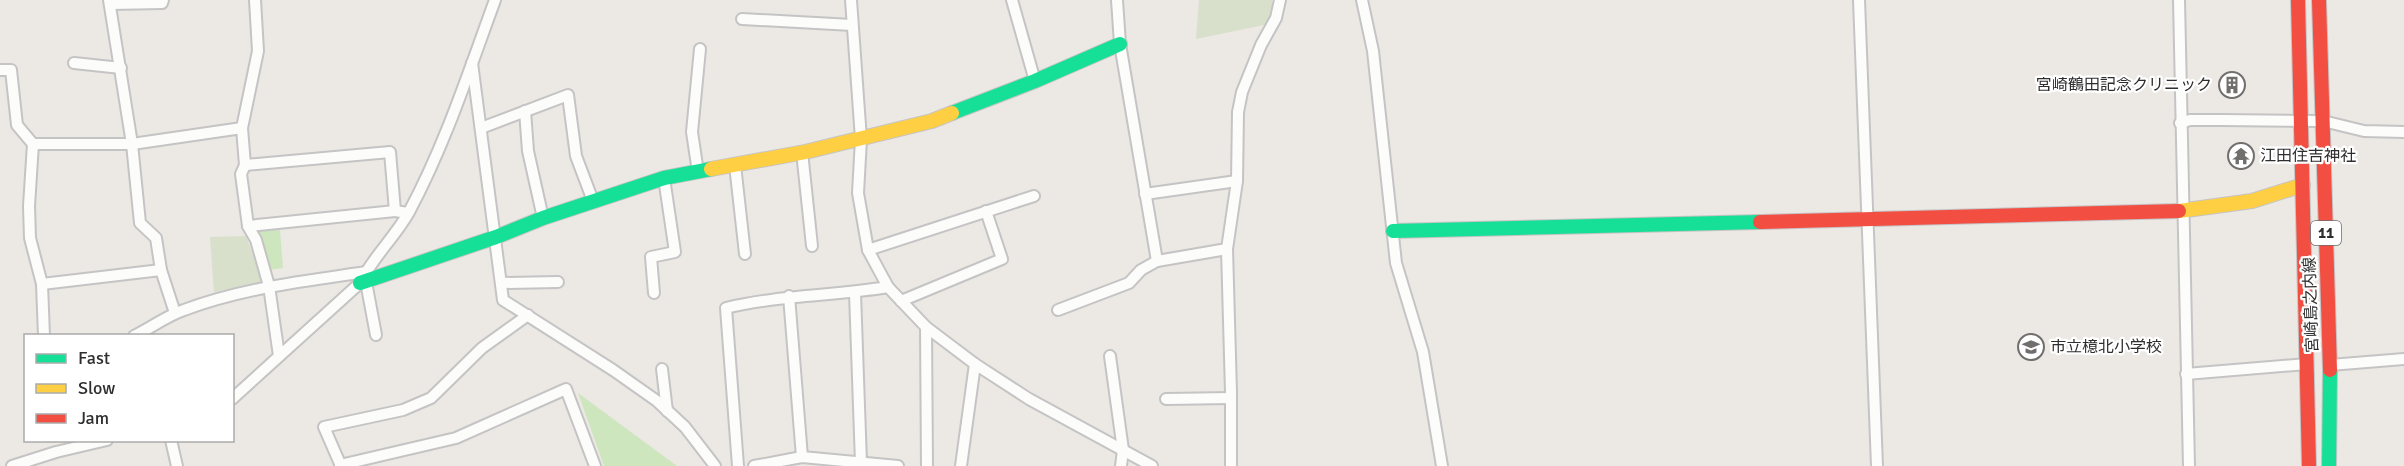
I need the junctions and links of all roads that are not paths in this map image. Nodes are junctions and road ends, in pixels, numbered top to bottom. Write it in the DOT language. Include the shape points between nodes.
graph roads {
  1 [pos="163,0"];
  2 [pos="255,0"];
  3 [pos="495,0"];
  4 [pos="851,0"];
  5 [pos="1012,0"];
  6 [pos="1116,0"];
  7 [pos="1280,0"];
  8 [pos="1362,0"];
  9 [pos="1860,0"];
  10 [pos="2179,0"];
  11 [pos="2298,0"];
  12 [pos="2319,0"];
  13 [pos="110,2"];
  14 [pos="742,19"];
  15 [pos="852,25"];
  16 [pos="1120,44"];
  17 [pos="700,50"];
  18 [pos="74,63"];
  19 [pos="472,63"];
  20 [pos="121,68"];
  21 [pos="0,70"];
  22 [pos="1035,81"];
  23 [pos="525,111"];
  24 [pos="2301,121"];
  25 [pos="2323,121"];
  26 [pos="2180,123"];
  27 [pos="242,128"];
  28 [pos="481,128"];
  29 [pos="2404,132"];
  30 [pos="861,139"];
  31 [pos="33,144"];
  32 [pos="132,144"];
  33 [pos="802,152"];
  34 [pos="245,165"];
  35 [pos="735,165"];
  36 [pos="698,172"];
  37 [pos="664,178"];
  38 [pos="1237,181"];
  39 [pos="2303,185"];
  40 [pos="1145,194"];
  41 [pos="1034,196"];
  42 [pos="593,201"];
  43 [pos="2183,210"];
  44 [pos="395,211"];
  45 [pos="986,211"];
  46 [pos="408,213"];
  47 [pos="543,218"];
  48 [pos="1867,218"];
  49 [pos="248,226"];
  50 [pos="1393,231"];
  51 [pos="496,237"];
  52 [pos="813,246"];
  53 [pos="1227,249"];
  54 [pos="868,250"];
  55 [pos="745,254"];
  56 [pos="1157,261"];
  57 [pos="161,270"];
  58 [pos="364,279"];
  59 [pos="558,282"];
  60 [pos="501,283"];
  61 [pos="42,284"];
  62 [pos="269,286"];
  63 [pos="888,287"];
  64 [pos="654,293"];
  65 [pos="855,293"];
  66 [pos="789,296"];
  67 [pos="901,301"];
  68 [pos="1058,310"];
  69 [pos="175,313"];
  70 [pos="528,315"];
  71 [pos="926,327"];
  72 [pos="44,334"];
  73 [pos="138,334"];
  74 [pos="376,335"];
  75 [pos="279,356"];
  76 [pos="1110,356"];
  77 [pos="2404,359"];
  78 [pos="975,364"];
  79 [pos="2307,364"];
  80 [pos="2330,365"];
  81 [pos="662,369"];
  82 [pos="2186,374"];
  83 [pos="234,397"];
  84 [pos="1231,398"];
  85 [pos="1166,399"];
  86 [pos="667,411"];
  87 [pos="97,442"];
  88 [pos="171,442"];
  89 [pos="56,446"];
  90 [pos="1123,450"];
  91 [pos="802,457"];
  92 [pos="861,463"];
  93 [pos="340,465"];
  94 [pos="877,465"];
  95 [pos="12,466"];
  96 [pos="177,466"];
  97 [pos="595,466"];
  98 [pos="715,466"];
  99 [pos="738,466"];
  100 [pos="754,466"];
  101 [pos="898,466"];
  102 [pos="927,466"];
  103 [pos="962,466"];
  104 [pos="1121,466"];
  105 [pos="1152,466"];
  106 [pos="1231,466"];
  107 [pos="1442,466"];
  108 [pos="1877,466"];
  109 [pos="2189,466"];
  110 [pos="2309,466"];
  111 [pos="2329,466"];
  1 -- 13 [label="street"];
  2 -- 27 [label="street" via="258,51"];
  3 -- 19 [label="street"];
  4 -- 15 [label="street"];
  5 -- 22 [label="street"];
  6 -- 16 [label="street"];
  7 -- 38 [label="street" via="1276,18 1242,92"];
  8 -- 50 [label="street" via="1373,51"];
  9 -- 48 [label="street"];
  10 -- 26 [label="street"];
  11 -- 24 [label="street, 宮崎島之内線 / 11"];
  12 -- 25 [label="street, 宮崎島之内線 / 11"];
  13 -- 20 [label="street"];
  14 -- 15 [label="street"];
  15 -- 30 [label="street"];
  16 -- 22 [label="street"];
  16 -- 40 [label="street"];
  17 -- 36 [label="street" via="692,132"];
  18 -- 20 [label="street"];
  19 -- 28 [label="street"];
  19 -- 46 [label="street" via="444,137"];
  20 -- 32 [label="street"];
  21 -- 31 [label="street" via="11,70 17,125"];
  22 -- 30 [label="street" via="932,121"];
  23 -- 28 [label="street"];
  23 -- 42 [label="street" via="568,95 576,156"];
  23 -- 47 [label="street" via="528,152"];
  24 -- 25 [label="street"];
  24 -- 26 [label="street"];
  24 -- 39 [label="street, 宮崎島之内線 / 11"];
  25 -- 29 [label="street" via="2364,131"];
  25 -- 80 [label="street, 宮崎島之内線 / 11"];
  26 -- 43 [label="street"];
  27 -- 32 [label="street"];
  27 -- 34 [label="street"];
  28 -- 51 [label="street"];
  30 -- 33 [label="street"];
  30 -- 54 [label="street" via="858,194"];
  31 -- 32 [label="street"];
  31 -- 61 [label="street" via="30,238"];
  32 -- 57 [label="street" via="140,223 156,238"];
  33 -- 35 [label="street"];
  33 -- 52 [label="street"];
  34 -- 44 [label="street" via="390,152"];
  34 -- 49 [label="street" via="241,174"];
  35 -- 36 [label="street"];
  35 -- 55 [label="street"];
  36 -- 37 [label="street"];
  37 -- 42 [label="street"];
  37 -- 64 [label="street" via="675,252 651,257"];
  38 -- 40 [label="street"];
  38 -- 53 [label="street"];
  39 -- 43 [label="street" via="2252,201"];
  39 -- 79 [label="street, 宮崎島之内線 / 11"];
  40 -- 56 [label="street"];
  41 -- 45 [label="street"];
  42 -- 47 [label="street"];
  43 -- 48 [label="street"];
  43 -- 82 [label="street"];
  44 -- 46 [label="street"];
  44 -- 49 [label="street"];
  45 -- 54 [label="street"];
  45 -- 67 [label="street" via="1002,258"];
  46 -- 58 [label="street"];
  47 -- 51 [label="street"];
  48 -- 50 [label="street"];
  48 -- 108 [label="street"];
  49 -- 62 [label="street"];
  50 -- 107 [label="street" via="1396,263 1423,352"];
  51 -- 58 [label="street"];
  51 -- 60 [label="street"];
  53 -- 56 [label="street"];
  53 -- 84 [label="street"];
  54 -- 63 [label="street"];
  56 -- 68 [label="street" via="1129,283"];
  57 -- 61 [label="street"];
  57 -- 69 [label="street"];
  58 -- 62 [label="street"];
  58 -- 74 [label="street"];
  58 -- 75 [label="street"];
  59 -- 60 [label="street"];
  60 -- 70 [label="street" via="503,300"];
  61 -- 72 [label="street"];
  62 -- 69 [label="street"];
  62 -- 75 [label="street"];
  63 -- 65 [label="street"];
  63 -- 67 [label="street"];
  65 -- 66 [label="street"];
  65 -- 92 [label="street"];
  66 -- 91 [label="street"];
  66 -- 99 [label="street" via="726,308"];
  67 -- 71 [label="street"];
  69 -- 73 [label="street"];
  70 -- 86 [label="street" via="613,370"];
  70 -- 93 [label="street" via="482,348 430,398 403,410 324,427"];
  71 -- 78 [label="street"];
  71 -- 102 [label="street"];
  75 -- 83 [label="street"];
  76 -- 90 [label="street"];
  77 -- 80 [label="street"];
  78 -- 90 [label="street" via="1029,399"];
  78 -- 103 [label="street"];
  79 -- 82 [label="street"];
  79 -- 110 [label="street, 宮崎島之内線 / 11"];
  80 -- 111 [label="street, 宮崎島之内線 / 11"];
  81 -- 86 [label="street"];
  82 -- 109 [label="street"];
  84 -- 85 [label="street"];
  84 -- 106 [label="street"];
  86 -- 98 [label="street" via="685,427"];
  87 -- 89 [label="street"];
  88 -- 96 [label="street"];
  89 -- 95 [label="street"];
  90 -- 104 [label="street"];
  90 -- 105 [label="street"];
  91 -- 92 [label="street"];
  91 -- 100 [label="street"];
  92 -- 94 [label="street"];
  93 -- 97 [label="street" via="456,438 566,389"];
  94 -- 101 [label="street"];
}
